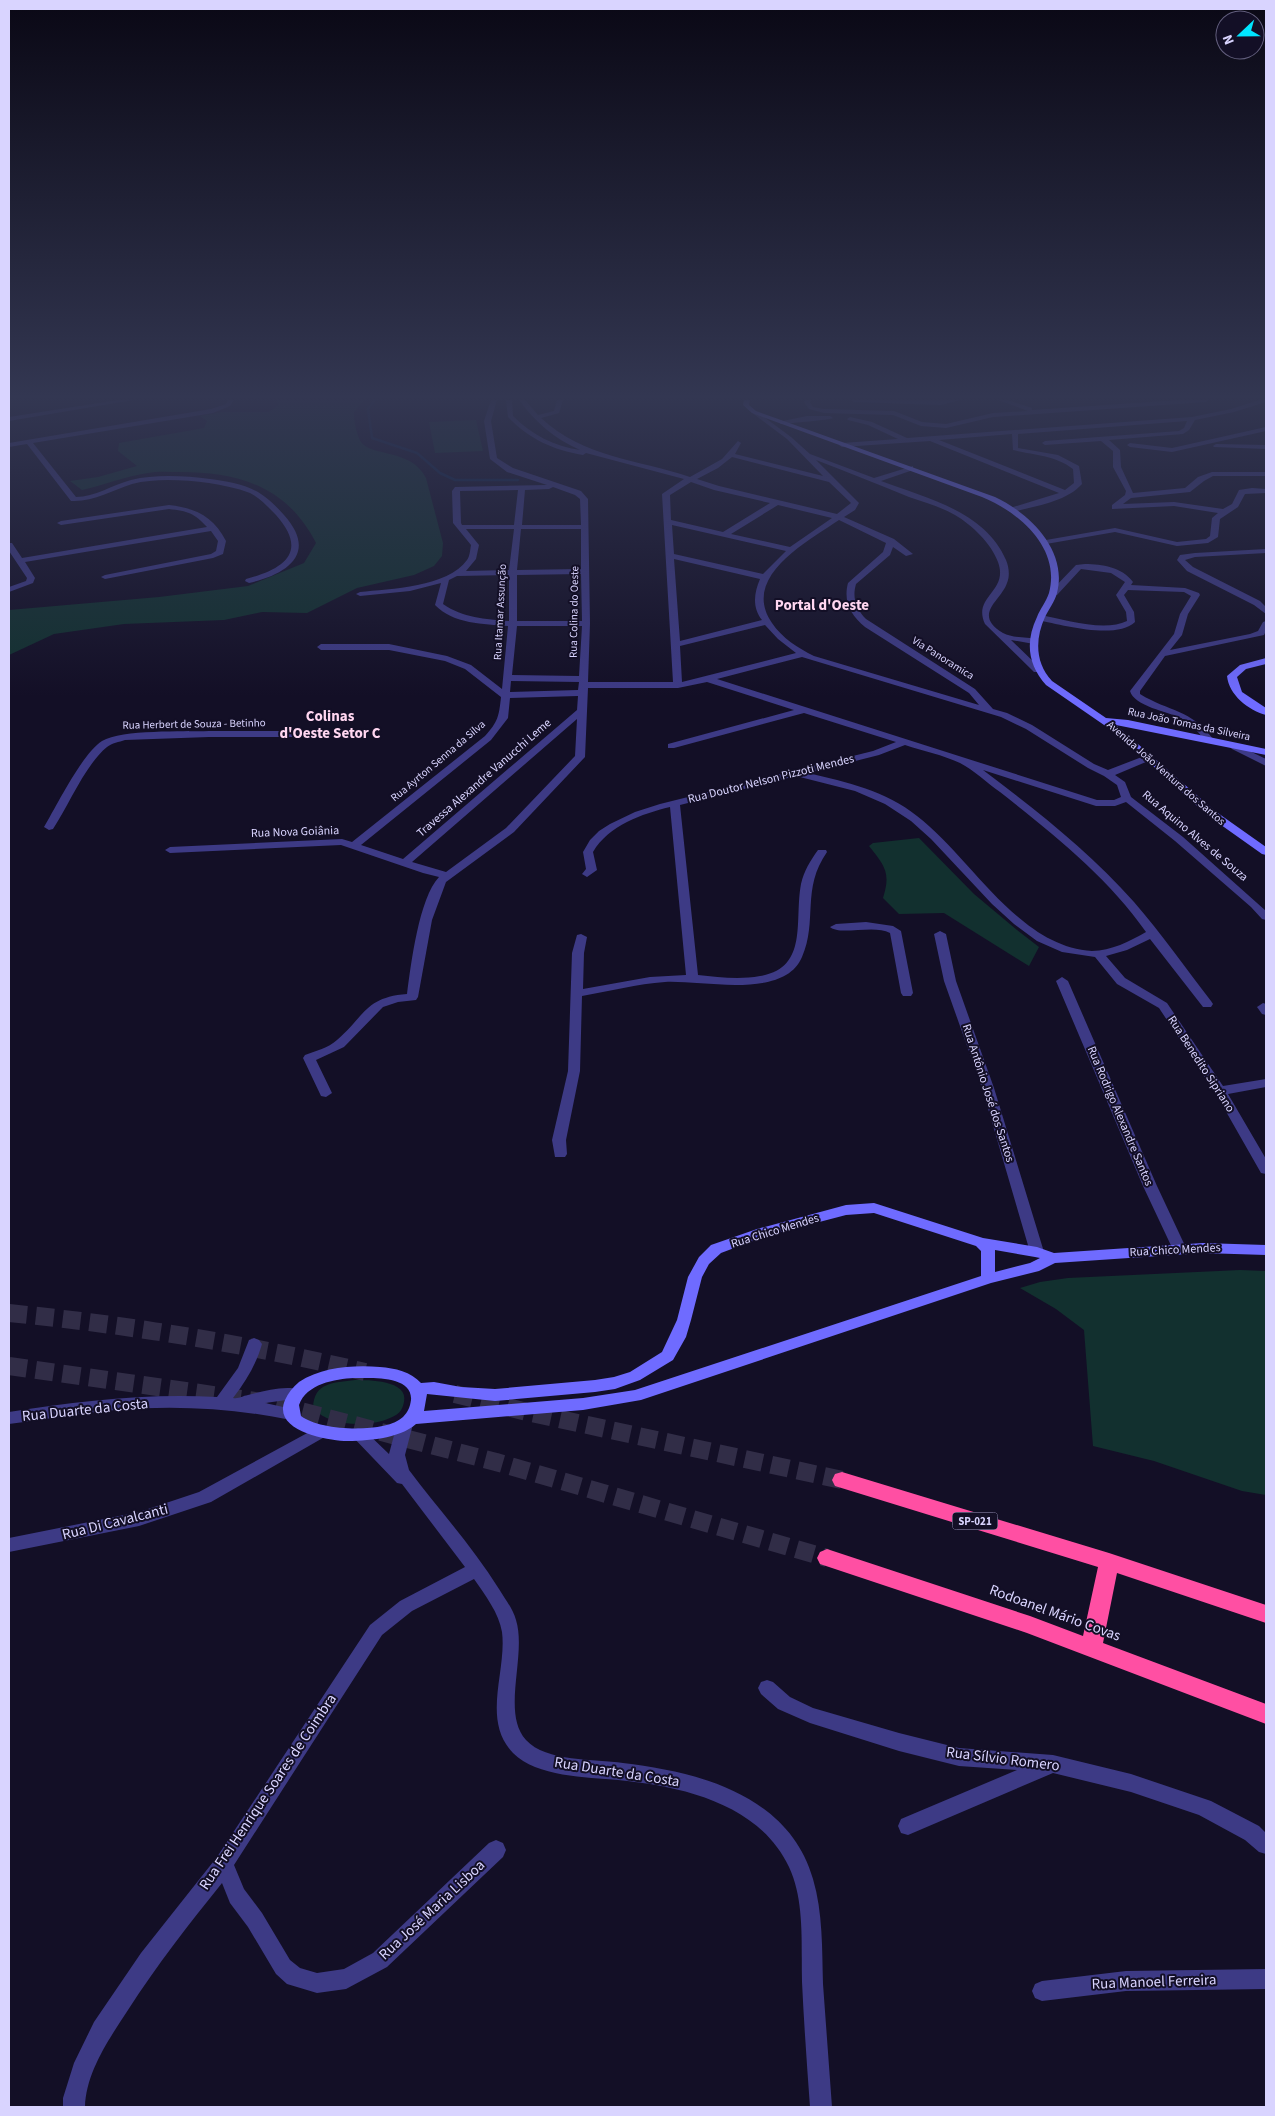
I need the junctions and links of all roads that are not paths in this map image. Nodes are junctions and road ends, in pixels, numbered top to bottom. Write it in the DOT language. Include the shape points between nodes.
graph roads {
  1 [pos="262,499"];
  2 [pos="456,499"];
  3 [pos="521,499"];
  4 [pos="584,499"];
  5 [pos="666,499"];
  6 [pos="766,499"];
  7 [pos="781,499"];
  8 [pos="850,499"];
  9 [pos="922,499"];
  10 [pos="989,499"];
  11 [pos="1047,499"];
  12 [pos="1125,499"];
  13 [pos="1239,499"];
  14 [pos="777,502"];
  15 [pos="1013,510"];
  16 [pos="822,512"];
  17 [pos="1225,512"];
  18 [pos="839,516"];
  19 [pos="668,522"];
  20 [pos="61,523"];
  21 [pos="459,527"];
  22 [pos="518,528"];
  23 [pos="585,528"];
  24 [pos="211,529"];
  25 [pos="724,535"];
  26 [pos="890,541"];
  27 [pos="1046,542"];
  28 [pos="9,545"];
  29 [pos="790,550"];
  30 [pos="1266,552"];
  31 [pos="909,554"];
  32 [pos="670,556"];
  33 [pos="19,561"];
  34 [pos="586,571"];
  35 [pos="513,573"];
  36 [pos="456,574"];
  37 [pos="105,577"];
  38 [pos="764,577"];
  39 [pos="446,578"];
  40 [pos="249,581"];
  41 [pos="1126,587"];
  42 [pos="9,590"];
  43 [pos="1054,593"];
  44 [pos="360,594"];
  45 [pos="1266,611"];
  46 [pos="1041,618"];
  47 [pos="766,622"];
  48 [pos="513,623"];
  49 [pos="586,623"];
  50 [pos="1266,624"];
  51 [pos="1002,636"];
  52 [pos="1034,641"];
  53 [pos="675,644"];
  54 [pos="321,647"];
  55 [pos="803,654"];
  56 [pos="1162,654"];
  57 [pos="1266,661"];
  58 [pos="1037,670"];
  59 [pos="507,678"];
  60 [pos="710,680"];
  61 [pos="678,685"];
  62 [pos="582,686"];
  63 [pos="504,695"];
  64 [pos="1248,702"];
  65 [pos="1266,707"];
  66 [pos="805,710"];
  67 [pos="989,710"];
  68 [pos="580,712"];
  69 [pos="1266,712"];
  70 [pos="1106,721"];
  71 [pos="297,734"];
  72 [pos="905,742"];
  73 [pos="1210,742"];
  74 [pos="671,746"];
  75 [pos="1235,747"];
  76 [pos="1266,752"];
  77 [pos="1150,757"];
  78 [pos="961,759"];
  79 [pos="1266,763"];
  80 [pos="796,773"];
  81 [pos="1108,774"];
  82 [pos="1127,798"];
  83 [pos="675,803"];
  84 [pos="49,827"];
  85 [pos="353,846"];
  86 [pos="170,850"];
  87 [pos="822,852"];
  88 [pos="1266,852"];
  89 [pos="405,863"];
  90 [pos="587,874"];
  91 [pos="446,875"];
  92 [pos="1266,917"];
  93 [pos="836,927"];
  94 [pos="1152,933"];
  95 [pos="940,934"];
  96 [pos="581,937"];
  97 [pos="1098,954"];
  98 [pos="692,978"];
  99 [pos="1062,981"];
  100 [pos="907,993"];
  101 [pos="576,994"];
  102 [pos="1207,1004"];
  103 [pos="1266,1083"];
  104 [pos="1220,1091"];
  105 [pos="326,1093"];
  106 [pos="560,1154"];
  107 [pos="1266,1170"];
  108 [pos="981,1243"];
  109 [pos="1180,1250"];
  110 [pos="1266,1250"];
  111 [pos="1037,1252"];
  112 [pos="1053,1258"];
  113 [pos="988,1279"];
  114 [pos="254,1344"];
  115 [pos="417,1389"];
  116 [pos="296,1394"];
  117 [pos="227,1403"];
  118 [pos="291,1414"];
  119 [pos="9,1418"];
  120 [pos="408,1421"];
  121 [pos="322,1432"];
  122 [pos="358,1434"];
  123 [pos="842,1480"];
  124 [pos="412,1487"];
  125 [pos="9,1546"];
  126 [pos="827,1558"];
  127 [pos="1108,1562"];
  128 [pos="477,1569"];
  129 [pos="1266,1614"];
  130 [pos="1090,1648"];
  131 [pos="767,1688"];
  132 [pos="1266,1714"];
  133 [pos="1053,1764"];
  134 [pos="908,1826"];
  135 [pos="1266,1845"];
  136 [pos="496,1850"];
  137 [pos="224,1864"];
  138 [pos="1266,1979"];
  139 [pos="1042,1991"];
  140 [pos="74,2107"];
  141 [pos="821,2107"];
  1 -- 40 [label="street" via="294,531 296,544 294,554 285,564 270,574"];
  2 -- 21 [label="street"];
  3 -- 22 [label="street, Rua Itamar Assunção"];
  4 -- 23 [label="street, Rua Colina do Oeste"];
  5 -- 19 [label="street"];
  6 -- 14 [label="street"];
  7 -- 16 [label="street"];
  8 -- 18 [label="street" via="854,503 852,508"];
  9 -- 51 [label="street" via="955,512 975,525 994,547 1004,573 1001,586 984,612 989,624"];
  10 -- 15 [label="street"];
  11 -- 15 [label="street"];
  12 -- 17 [label="street" via="1114,507 1174,504"];
  13 -- 17 [label="street"];
  14 -- 16 [label="street"];
  14 -- 25 [label="street"];
  15 -- 27 [label="street"];
  16 -- 18 [label="street"];
  17 -- 27 [label="street" via="1216,518 1214,537 1208,541 1170,544 1115,530"];
  18 -- 26 [label="street"];
  18 -- 29 [label="street"];
  19 -- 25 [label="street"];
  19 -- 32 [label="street"];
  20 -- 24 [label="street" via="169,507 199,514"];
  21 -- 22 [label="street"];
  21 -- 36 [label="street" via="475,545 476,553 473,560"];
  22 -- 23 [label="street"];
  22 -- 35 [label="street, Rua Itamar Assunção"];
  23 -- 34 [label="street, Rua Colina do Oeste"];
  24 -- 33 [label="street"];
  24 -- 37 [label="street" via="222,541 220,552 213,556"];
  25 -- 29 [label="street"];
  26 -- 31 [label="street"];
  26 -- 67 [label="street, Via Panoramica" via="887,553 852,583 850,601 854,613 972,691"];
  27 -- 43 [label="street" via="1052,562"];
  28 -- 33 [label="street"];
  29 -- 38 [label="street"];
  30 -- 45 [label="street" via="1195,555 1181,560 1190,569"];
  32 -- 38 [label="street"];
  32 -- 53 [label="street"];
  33 -- 42 [label="street" via="30,581"];
  34 -- 35 [label="street"];
  34 -- 49 [label="street, Rua Colina do Oeste"];
  35 -- 36 [label="street"];
  35 -- 48 [label="street, Rua Itamar Assunção"];
  36 -- 39 [label="street"];
  38 -- 47 [label="street" via="758,603"];
  39 -- 44 [label="street" via="426,586"];
  39 -- 48 [label="street" via="439,601 446,610 480,620"];
  41 -- 43 [label="street" via="1127,578 1117,573 1082,566"];
  41 -- 46 [label="street" via="1120,595 1132,617 1127,626 1106,628"];
  41 -- 56 [label="street" via="1185,590 1196,595 1184,614 1178,635"];
  43 -- 46 [label="street"];
  46 -- 52 [label="street"];
  47 -- 53 [label="street"];
  47 -- 55 [label="street"];
  48 -- 49 [label="street"];
  48 -- 59 [label="street, Rua Itamar Assunção"];
  49 -- 62 [label="street, Rua Colina do Oeste"];
  50 -- 56 [label="street" via="1258,634"];
  51 -- 52 [label="street"];
  51 -- 58 [label="street"];
  52 -- 58 [label="street"];
  53 -- 61 [label="street"];
  54 -- 63 [label="street" via="389,647 447,659 468,667"];
  55 -- 60 [label="street"];
  55 -- 67 [label="street"];
  56 -- 73 [label="street" via="1135,694 1191,719"];
  57 -- 64 [label="street" via="1243,667 1232,676 1233,686"];
  58 -- 70 [label="street, Avenida João Ventura dos Santos" via="1049,683"];
  59 -- 62 [label="street"];
  59 -- 63 [label="street, Rua Ayrton Senna da Silva"];
  60 -- 61 [label="street"];
  60 -- 66 [label="street"];
  61 -- 62 [label="street"];
  62 -- 63 [label="street"];
  62 -- 68 [label="street, Rua Colina do Oeste"];
  63 -- 85 [label="street, Rua Ayrton Senna da Silva" via="503,718 488,738"];
  64 -- 65 [label="street"];
  64 -- 69 [label="street"];
  66 -- 72 [label="street"];
  66 -- 74 [label="street"];
  67 -- 81 [label="street, Via Panoramica" via="1029,727"];
  68 -- 89 [label="street, Travessa Alexandre Vanucchi Leme"];
  68 -- 91 [label="street, Rua Colina do Oeste" via="581,751 576,763 510,830"];
  70 -- 73 [label="street, Rua João Tomas da Silveira"];
  70 -- 77 [label="street, Avenida João Ventura dos Santos"];
  71 -- 84 [label="street, Rua Herbert de Souza - Betinho" via="208,734 110,740 89,761"];
  72 -- 78 [label="street"];
  72 -- 80 [label="street, Rua Doutor Nelson Pizzoti Mendes"];
  73 -- 75 [label="street, Rua João Tomas da Silveira"];
  75 -- 76 [label="street, Rua João Tomas da Silveira"];
  75 -- 79 [label="street"];
  77 -- 81 [label="street"];
  77 -- 88 [label="street, Avenida João Ventura dos Santos" via="1211,813"];
  78 -- 82 [label="street" via="1096,802 1116,803"];
  78 -- 94 [label="street" via="1031,810 1067,842 1114,887"];
  80 -- 83 [label="street, Rua Doutor Nelson Pizzoti Mendes"];
  80 -- 97 [label="street" via="858,788 900,808 934,835 1023,927 1060,948"];
  81 -- 82 [label="street, Rua Aquino Alves de Souza" via="1121,784"];
  82 -- 92 [label="street, Rua Aquino Alves de Souza" via="1179,839"];
  83 -- 90 [label="street" via="647,810 596,838 588,852 592,870"];
  83 -- 98 [label="street, Rua Doutor Nelson Pizzoti Mendes"];
  85 -- 86 [label="street, Rua Nova Goiânia" via="334,842"];
  85 -- 89 [label="street, Rua Nova Goiânia"];
  87 -- 98 [label="street" via="807,882 802,940 788,971 756,980"];
  89 -- 91 [label="street, Rua Nova Goiânia"];
  91 -- 105 [label="street" via="435,889 412,997 385,1000 374,1006 344,1041 309,1058"];
  93 -- 100 [label="street" via="877,926 895,931"];
  94 -- 97 [label="street"];
  94 -- 102 [label="street"];
  95 -- 111 [label="street, Rua Antônio José dos Santos" via="950,981 988,1088"];
  96 -- 101 [label="street"];
  97 -- 104 [label="street, Rua Benedito Sipriano" via="1121,981 1163,1006"];
  98 -- 101 [label="street" via="658,980"];
  99 -- 109 [label="street, Rua Rodrigo Alexandre Santos"];
  101 -- 106 [label="street" via="574,1071 559,1140"];
  103 -- 104 [label="street"];
  104 -- 107 [label="street, Rua Benedito Sipriano"];
  108 -- 111 [label="street, Rua Chico Mendes"];
  108 -- 113 [label="street" via="988,1250"];
  108 -- 115 [label="street, Rua Chico Mendes" via="874,1208 846,1210 762,1232 716,1249 695,1277 678,1338 668,1356 635,1376 595,1386 495,1395"];
  109 -- 110 [label="street, Rua Chico Mendes"];
  109 -- 112 [label="street, Rua Chico Mendes"];
  111 -- 112 [label="street, Rua Chico Mendes"];
  112 -- 113 [label="street, Rua Chico Mendes" via="1034,1267"];
  113 -- 120 [label="street, Rua Chico Mendes" via="636,1396 559,1408 497,1410"];
  114 -- 117 [label="street" via="246,1370"];
  115 -- 116 [label="street" via="403,1377 354,1372 324,1377"];
  115 -- 120 [label="street" via="419,1400"];
  116 -- 117 [label="street, Rua Duarte da Costa"];
  116 -- 118 [label="street"];
  117 -- 118 [label="street, Rua Duarte da Costa"];
  117 -- 119 [label="street, Rua Duarte da Costa" via="124,1402"];
  118 -- 121 [label="street, Rua Chico Mendes" via="296,1421"];
  120 -- 122 [label="street, Rua Chico Mendes" via="385,1430"];
  120 -- 124 [label="street, Rua Duarte da Costa" via="397,1455 402,1472"];
  121 -- 122 [label="street, Rua Chico Mendes"];
  121 -- 125 [label="street, Rua Di Cavalcanti" via="205,1497 139,1519"];
  122 -- 124 [label="street, Rua Duarte da Costa"];
  123 -- 127 [label="highway, SP-021"];
  124 -- 128 [label="street, Rua Duarte da Costa"];
  126 -- 130 [label="highway, Rodoanel Mário Covas"];
  127 -- 129 [label="highway, SP-021"];
  127 -- 130 [label="highway"];
  128 -- 137 [label="street, Rua Frei Henrique Soares de Coimbra" via="406,1606 376,1630"];
  128 -- 141 [label="street, Rua Duarte da Costa" via="507,1618 511,1638 506,1704 508,1726 518,1744 533,1758 667,1777 702,1787 738,1802 769,1825 790,1849 803,1877 810,1918"];
  130 -- 132 [label="highway, Rodoanel Mário Covas"];
  131 -- 133 [label="street, Rua Sílvio Romero" via="784,1703 810,1715 899,1742 959,1757"];
  133 -- 134 [label="street"];
  133 -- 135 [label="street, Rua Sílvio Romero" via="1132,1783 1204,1807 1252,1833"];
  136 -- 137 [label="street, Rua José Maria Lisboa" via="380,1960 346,1979 317,1983 294,1977 283,1967 256,1920 237,1896"];
  137 -- 140 [label="street, Rua Frei Henrique Soares de Coimbra" via="148,1960 102,2030 85,2063"];
  138 -- 139 [label="street, Rua Manoel Ferreira" via="1126,1981"];
}
